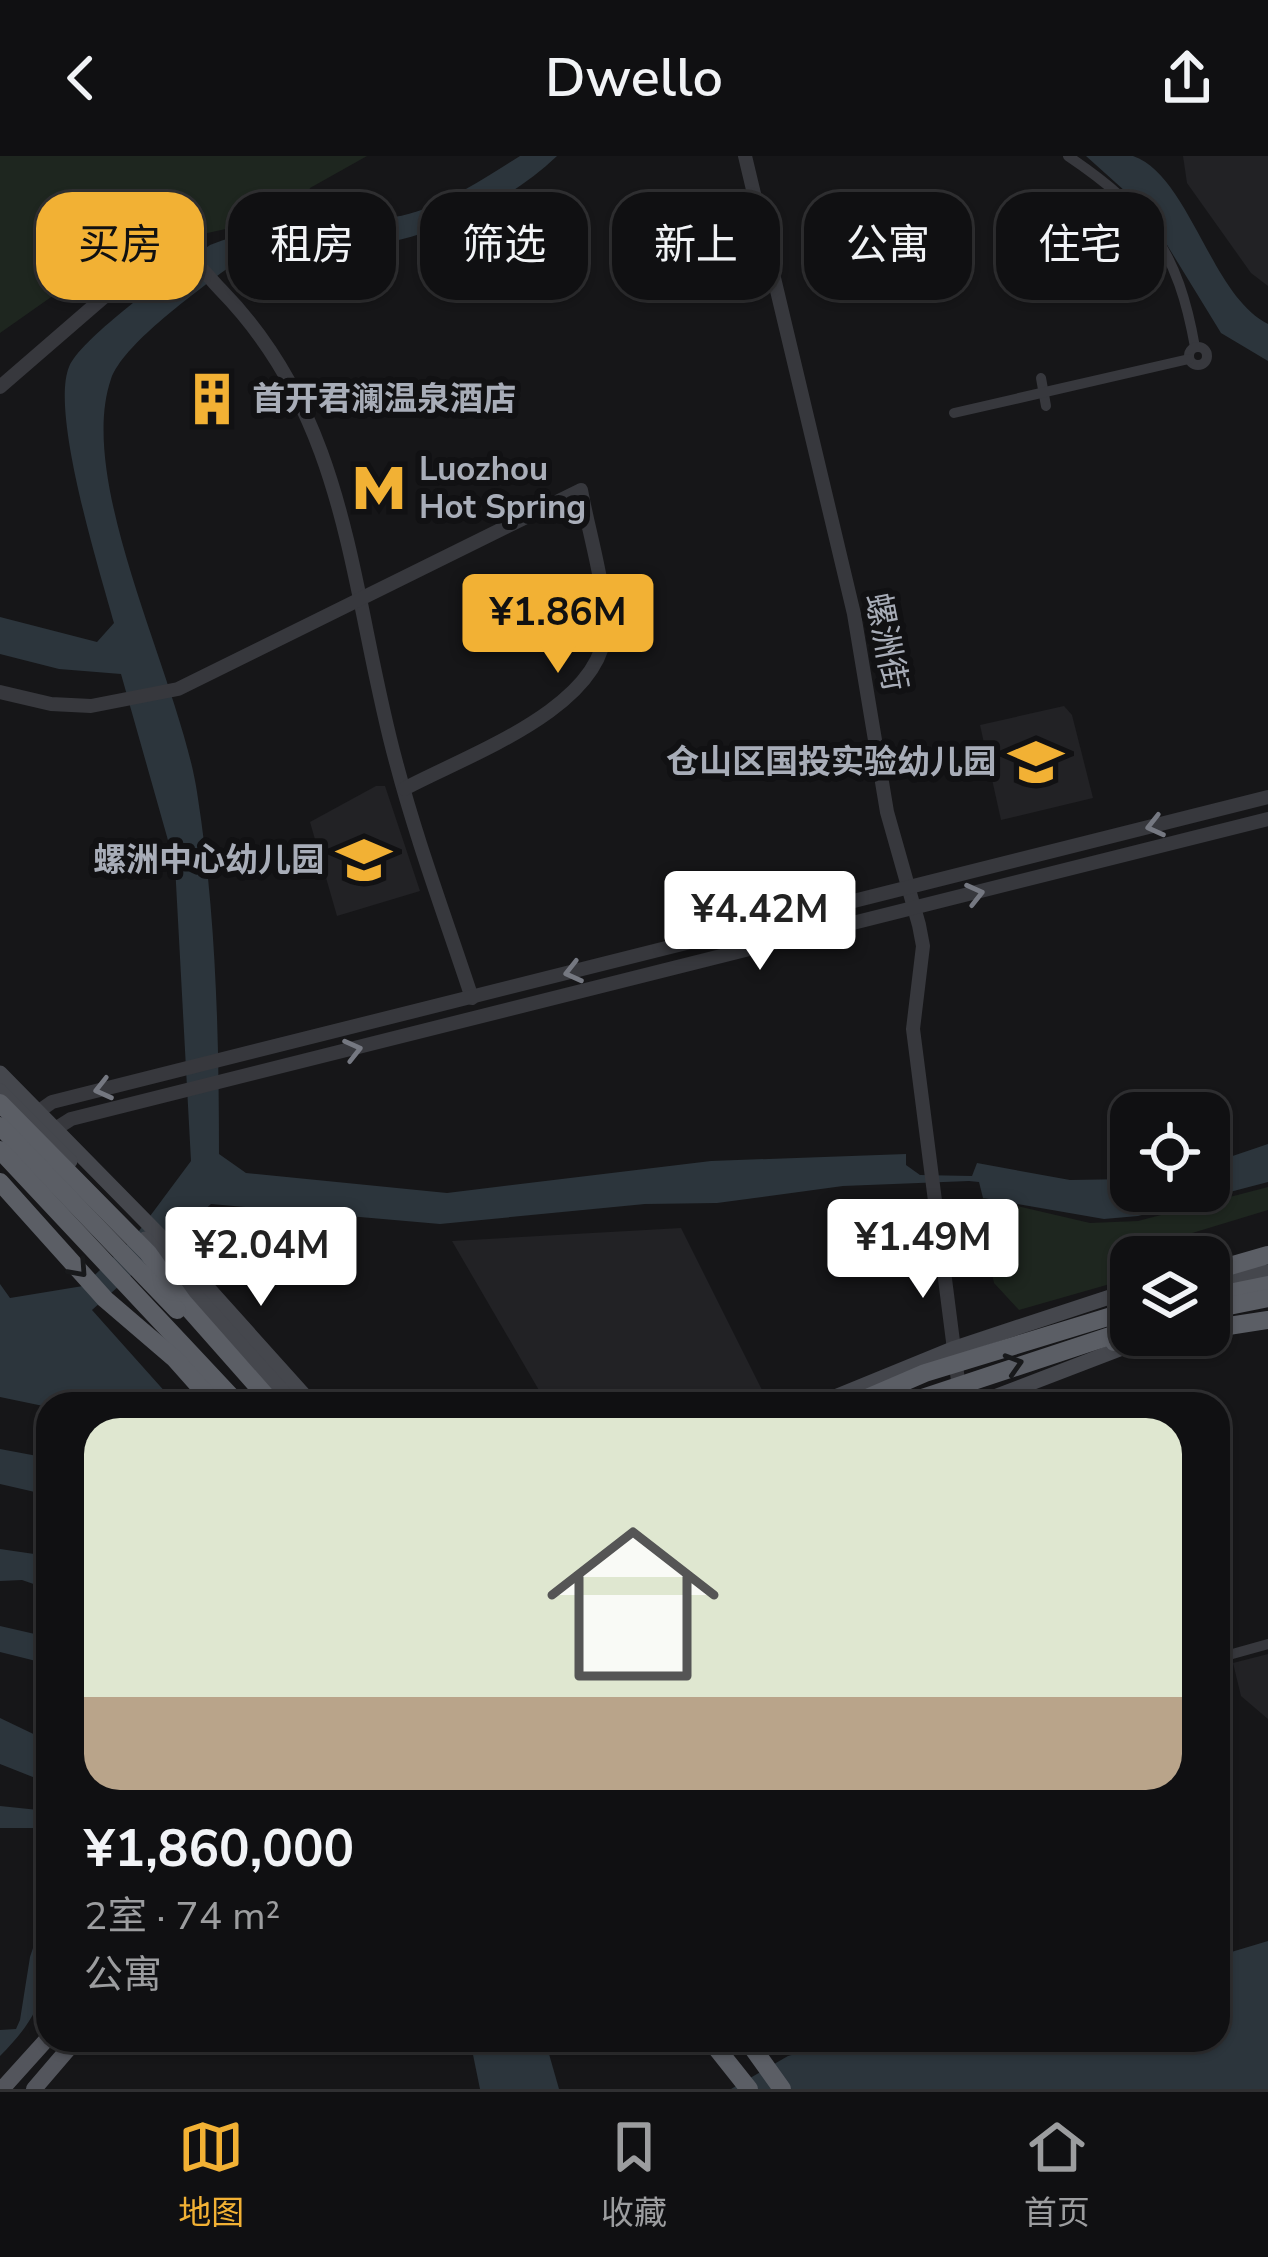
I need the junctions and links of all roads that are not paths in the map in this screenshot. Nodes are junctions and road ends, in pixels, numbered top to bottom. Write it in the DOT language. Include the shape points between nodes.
graph roads {
  1 [pos="745,156"];
  2 [pos="1068,156"];
  3 [pos="1042,385"];
  4 [pos="0,387"];
  5 [pos="1046,406"];
  6 [pos="954,412"];
  7 [pos="357,599"];
  8 [pos="0,692"];
  9 [pos="404,789"];
  10 [pos="1268,797"];
  11 [pos="1268,819"];
  12 [pos="912,888"];
  13 [pos="916,908"];
  14 [pos="472,998"];
  15 [pos="0,1073"];
  16 [pos="0,1091"];
  17 [pos="0,1103"];
  18 [pos="34,1115"];
  19 [pos="0,1126"];
  20 [pos="50,1131"];
  21 [pos="0,1150"];
  22 [pos="0,1182"];
  23 [pos="168,1252"];
  24 [pos="1268,1255"];
  25 [pos="1230,1269"];
  26 [pos="1268,1272"];
  27 [pos="1230,1275"];
  28 [pos="1268,1285"];
  29 [pos="1230,1293"];
  30 [pos="1268,1298"];
  31 [pos="1110,1300"];
  32 [pos="1230,1306"];
  33 [pos="1110,1308"];
  34 [pos="1268,1317"];
  35 [pos="1110,1319"];
  36 [pos="1230,1323"];
  37 [pos="1110,1332"];
  38 [pos="1110,1337"];
  39 [pos="1062,1339"];
  40 [pos="955,1348"];
  41 [pos="226,1349"];
  42 [pos="1110,1355"];
  43 [pos="204,1392"];
  44 [pos="227,1392"];
  45 [pos="249,1392"];
  46 [pos="263,1392"];
  47 [pos="278,1392"];
  48 [pos="283,1392"];
  49 [pos="301,1392"];
  50 [pos="847,1392"];
  51 [pos="881,1392"];
  52 [pos="933,1392"];
  53 [pos="960,1392"];
  54 [pos="1009,1392"];
  55 [pos="1268,1644"];
  56 [pos="1230,1655"];
  57 [pos="36,2051"];
  58 [pos="66,2052"];
  59 [pos="719,2052"];
  60 [pos="734,2052"];
  61 [pos="757,2052"];
  62 [pos="766,2052"];
  63 [pos="2,2089"];
  64 [pos="34,2089"];
  65 [pos="748,2089"];
  66 [pos="760,2089"];
  67 [pos="786,2089"];
  1 -- 12 [label="street, 螺洲街" via="854,614 887,812"];
  2 -- 3 [label="street" via="1144,214 1175,265 1192,353"];
  3 -- 5 [label="street"];
  3 -- 6 [label="street"];
  4 -- 7 [label="street" via="133,273 173,250 189,257 266,343 312,421"];
  7 -- 8 [label="street" via="171,691 119,703 51,704"];
  7 -- 9 [label="street"];
  7 -- 9 [label="street" via="581,490 605,627 592,673 563,703"];
  9 -- 14 [label="street"];
  10 -- 12 [label="street, one-way"];
  13 -- 11 [label="street, one-way"];
  12 -- 13 [label="street, 螺洲街"];
  12 -- 14 [label="street, one-way"];
  20 -- 13 [label="street, one-way"];
  13 -- 40 [label="street, 螺洲街" via="923,946 913,1029"];
  14 -- 18 [label="street, one-way" via="235,1055"];
  15 -- 18 [label="main road"];
  16 -- 18 [label="main road"];
  17 -- 41 [label="highway" via="148,1253"];
  18 -- 20 [label="main road"];
  19 -- 45 [label="highway"];
  20 -- 23 [label="main road"];
  21 -- 44 [label="highway"];
  22 -- 43 [label="highway, one-way"];
  23 -- 48 [label="main road"];
  23 -- 49 [label="main road"];
  24 -- 25 [label="highway"];
  26 -- 27 [label="main road"];
  28 -- 29 [label="highway"];
  30 -- 32 [label="highway"];
  31 -- 40 [label="main road"];
  33 -- 39 [label="highway"];
  34 -- 36 [label="highway"];
  35 -- 39 [label="highway"];
  37 -- 39 [label="highway"];
  38 -- 39 [label="highway"];
  39 -- 51 [label="highway"];
  52 -- 39 [label="highway, one-way"];
  40 -- 50 [label="main road"];
  40 -- 53 [label="street, 螺洲街"];
  41 -- 46 [label="highway"];
  41 -- 47 [label="highway"];
  42 -- 54 [label="main road"];
  55 -- 56 [label="street"];
  57 -- 63 [label="main road"];
  58 -- 64 [label="main road"];
  59 -- 65 [label="highway"];
  60 -- 66 [label="highway"];
  61 -- 67 [label="highway"];
  62 -- 67 [label="highway"];
}
